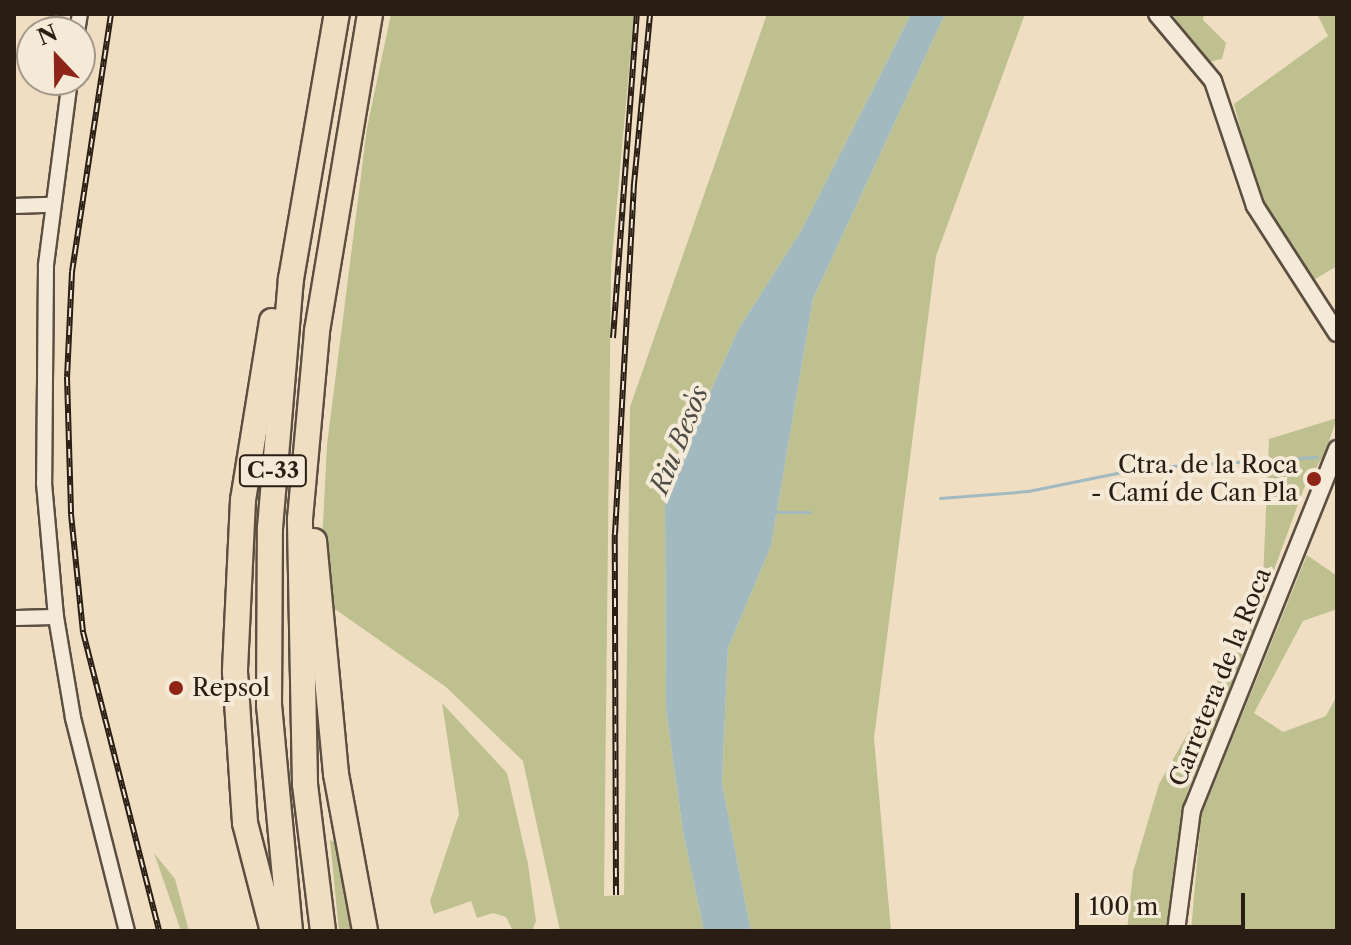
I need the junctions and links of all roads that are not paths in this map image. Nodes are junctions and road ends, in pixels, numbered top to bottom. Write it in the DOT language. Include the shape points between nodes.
graph roads {
  1 [pos="337,14"];
  2 [pos="370,14"];
  3 [pos="1157,14"];
  4 [pos="68,96"];
  5 [pos="51,205"];
  6 [pos="14,206"];
  7 [pos="301,219"];
  8 [pos="1337,333"];
  9 [pos="304,439"];
  10 [pos="1337,449"];
  11 [pos="56,617"];
  12 [pos="14,618"];
  13 [pos="127,931"];
  14 [pos="273,931"];
  15 [pos="290,931"];
  16 [pos="323,931"];
  17 [pos="365,931"];
  18 [pos="1176,931"];
  1 -- 7 [label="highway, C-33"];
  2 -- 9 [label="highway, C-33" via="328,255"];
  3 -- 8 [label="street" via="1213,81 1255,206"];
  4 -- 5 [label="street"];
  5 -- 6 [label="street"];
  5 -- 11 [label="street" via="42,442"];
  7 -- 14 [label="highway" via="277,293 255,413 236,614 236,718 245,823"];
  7 -- 15 [label="highway, C-33" via="274,455 268,603 274,794"];
  9 -- 16 [label="highway, C-33" via="300,696"];
  9 -- 17 [label="highway" via="330,730"];
  10 -- 18 [label="street, Carretera de la Roca" via="1192,810"];
  11 -- 12 [label="street"];
  11 -- 13 [label="street" via="80,751"];
}
